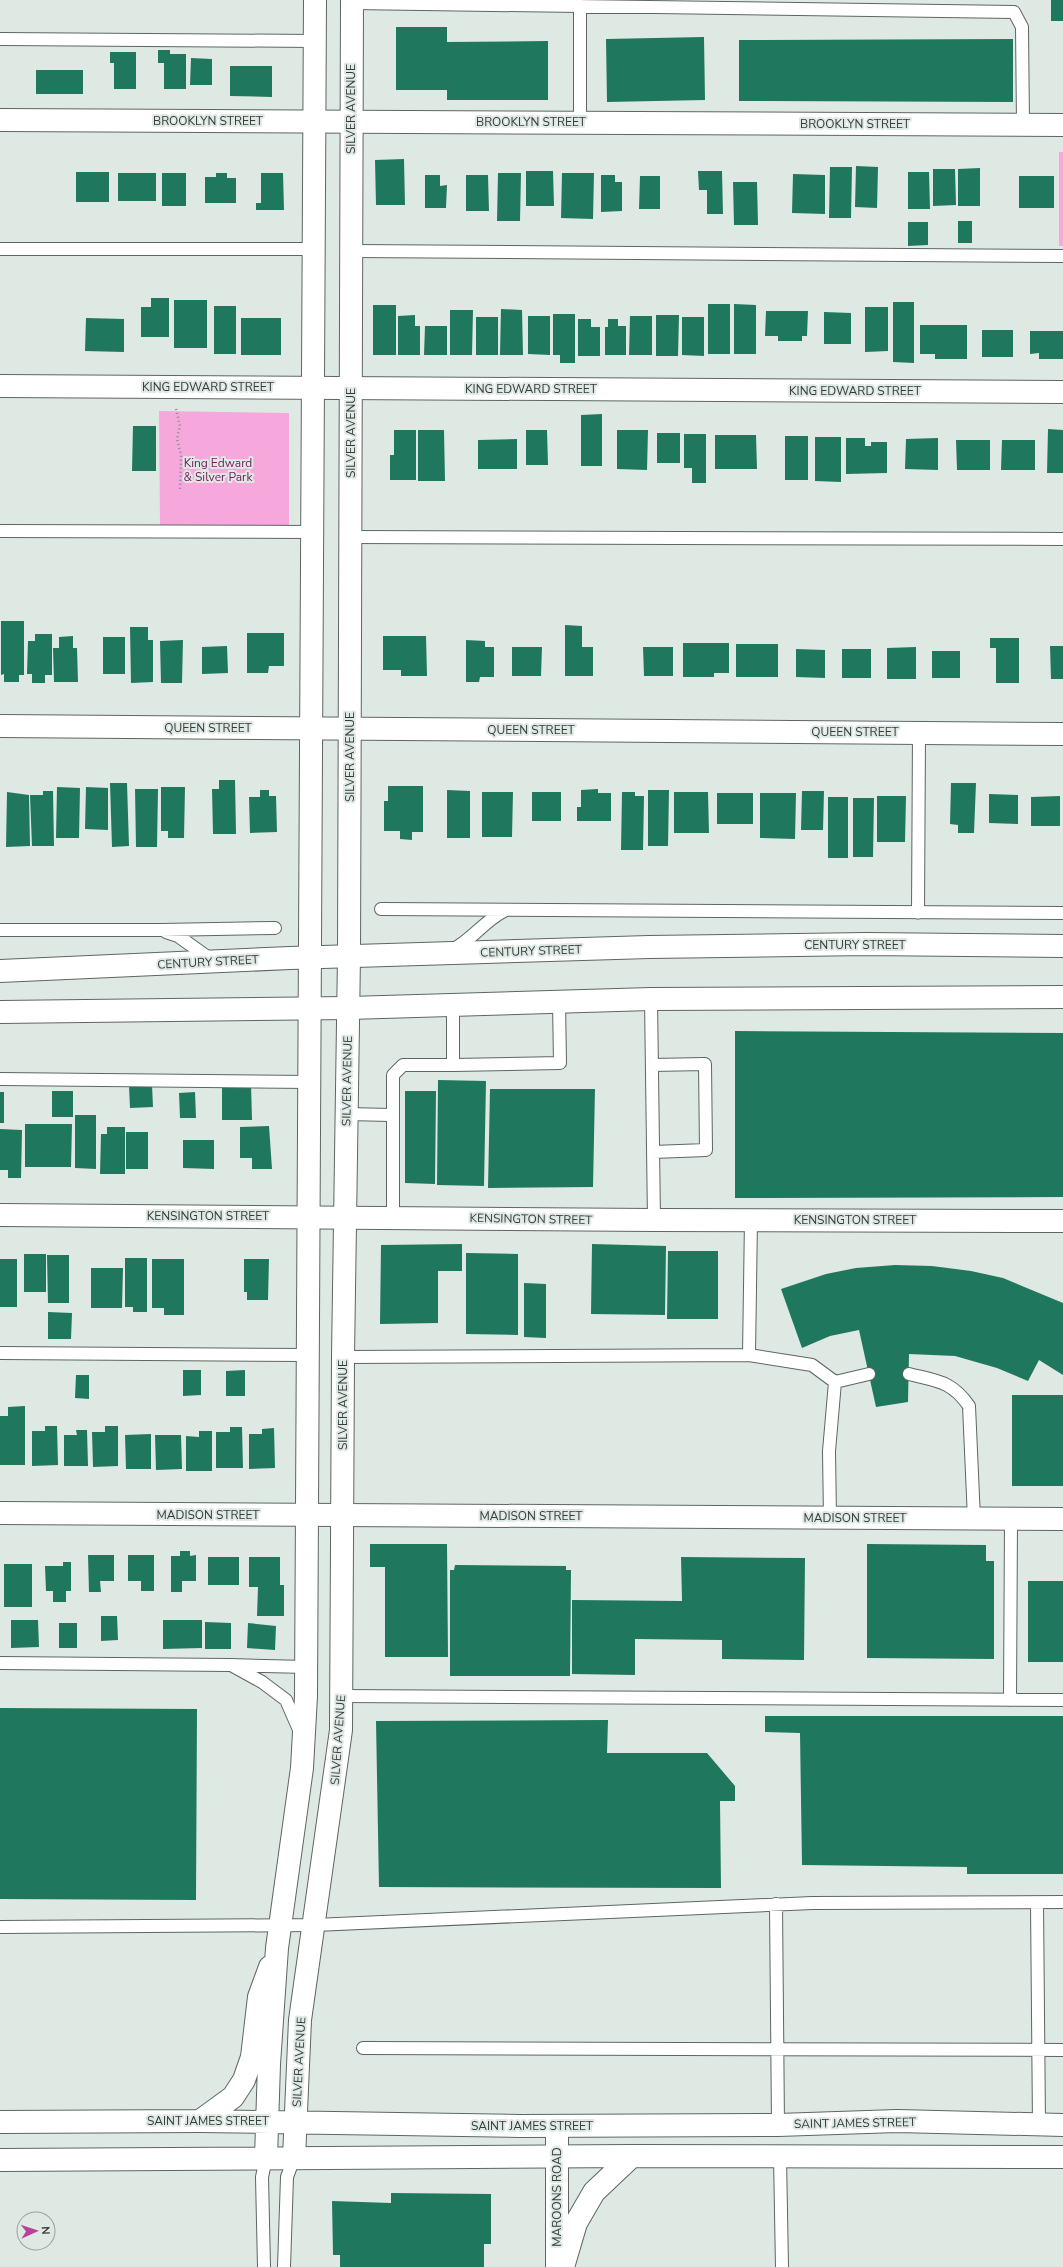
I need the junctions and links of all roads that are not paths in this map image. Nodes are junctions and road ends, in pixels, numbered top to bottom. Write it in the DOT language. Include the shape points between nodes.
graph roads {
  1 [pos="315,0"];
  2 [pos="352,1"];
  3 [pos="550,3"];
  4 [pos="602,3"];
  5 [pos="580,6"];
  6 [pos="0,39"];
  7 [pos="315,41"];
  8 [pos="0,120"];
  9 [pos="315,121"];
  10 [pos="352,121"];
  11 [pos="580,123"];
  12 [pos="1023,125"];
  13 [pos="1063,125"];
  14 [pos="0,249"];
  15 [pos="314,249"];
  16 [pos="351,251"];
  17 [pos="1063,256"];
  18 [pos="0,386"];
  19 [pos="314,388"];
  20 [pos="351,388"];
  21 [pos="1063,392"];
  22 [pos="0,531"];
  23 [pos="313,532"];
  24 [pos="350,536"];
  25 [pos="1063,539"];
  26 [pos="0,726"];
  27 [pos="312,728"];
  28 [pos="350,729"];
  29 [pos="919,733"];
  30 [pos="1063,734"];
  31 [pos="381,909"];
  32 [pos="505,910"];
  33 [pos="918,912"];
  34 [pos="1063,913"];
  35 [pos="276,928"];
  36 [pos="0,930"];
  37 [pos="161,930"];
  38 [pos="1063,946"];
  39 [pos="447,953"];
  40 [pos="349,956"];
  41 [pos="311,957"];
  42 [pos="214,961"];
  43 [pos="0,971"];
  44 [pos="1063,997"];
  45 [pos="651,999"];
  46 [pos="559,1002"];
  47 [pos="452,1005"];
  48 [pos="311,1008"];
  49 [pos="349,1008"];
  50 [pos="0,1012"];
  51 [pos="453,1065"];
  52 [pos="652,1065"];
  53 [pos="0,1079"];
  54 [pos="310,1082"];
  55 [pos="347,1114"];
  56 [pos="391,1115"];
  57 [pos="654,1152"];
  58 [pos="0,1215"];
  59 [pos="309,1217"];
  60 [pos="345,1217"];
  61 [pos="392,1217"];
  62 [pos="751,1219"];
  63 [pos="654,1220"];
  64 [pos="1063,1221"];
  65 [pos="0,1353"];
  66 [pos="309,1355"];
  67 [pos="750,1355"];
  68 [pos="343,1357"];
  69 [pos="869,1374"];
  70 [pos="909,1374"];
  71 [pos="835,1382"];
  72 [pos="0,1514"];
  73 [pos="307,1515"];
  74 [pos="343,1515"];
  75 [pos="830,1518"];
  76 [pos="974,1519"];
  77 [pos="1010,1519"];
  78 [pos="1063,1519"];
  79 [pos="0,1663"];
  80 [pos="230,1664"];
  81 [pos="306,1667"];
  82 [pos="342,1696"];
  83 [pos="1010,1700"];
  84 [pos="1063,1700"];
  85 [pos="304,1741"];
  86 [pos="1063,1902"];
  87 [pos="1037,1903"];
  88 [pos="776,1904"];
  89 [pos="280,1925"];
  90 [pos="315,1925"];
  91 [pos="0,1927"];
  92 [pos="277,1948"];
  93 [pos="363,2048"];
  94 [pos="778,2049"];
  95 [pos="1038,2050"];
  96 [pos="1063,2050"];
  97 [pos="200,2121"];
  98 [pos="0,2122"];
  99 [pos="268,2122"];
  100 [pos="296,2122"];
  101 [pos="778,2125"];
  102 [pos="1039,2125"];
  103 [pos="1063,2125"];
  104 [pos="557,2126"];
  105 [pos="632,2156"];
  106 [pos="557,2157"];
  107 [pos="780,2157"];
  108 [pos="1063,2157"];
  109 [pos="266,2158"];
  110 [pos="294,2158"];
  111 [pos="0,2160"];
  112 [pos="264,2267"];
  113 [pos="284,2267"];
  114 [pos="557,2267"];
  115 [pos="564,2267"];
  116 [pos="782,2267"];
  1 -- 7 [label="street"];
  2 -- 3 [label="lane"];
  2 -- 10 [label="street, SILVER AVENUE"];
  3 -- 5 [label="lane"];
  4 -- 5 [label="lane"];
  4 -- 12 [label="lane" via="1014,12 1022,27"];
  5 -- 11 [label="lane"];
  6 -- 7 [label="lane"];
  7 -- 9 [label="street"];
  8 -- 9 [label="street, BROOKLYN STREET"];
  9 -- 10 [label="street, BROOKLYN STREET"];
  9 -- 15 [label="street"];
  10 -- 11 [label="street, BROOKLYN STREET"];
  10 -- 16 [label="street, SILVER AVENUE"];
  11 -- 12 [label="street, BROOKLYN STREET"];
  12 -- 13 [label="street, BROOKLYN STREET"];
  14 -- 15 [label="lane"];
  15 -- 19 [label="street"];
  16 -- 17 [label="lane"];
  16 -- 20 [label="street, SILVER AVENUE"];
  18 -- 19 [label="street, KING EDWARD STREET"];
  19 -- 20 [label="street, KING EDWARD STREET"];
  19 -- 23 [label="street"];
  20 -- 21 [label="street, KING EDWARD STREET"];
  20 -- 24 [label="street, SILVER AVENUE"];
  22 -- 23 [label="lane"];
  23 -- 27 [label="street"];
  24 -- 25 [label="lane"];
  24 -- 28 [label="street, SILVER AVENUE"];
  26 -- 27 [label="street, QUEEN STREET"];
  27 -- 28 [label="street, QUEEN STREET"];
  27 -- 41 [label="street"];
  28 -- 29 [label="street, QUEEN STREET"];
  28 -- 40 [label="street, SILVER AVENUE"];
  29 -- 30 [label="street, QUEEN STREET"];
  29 -- 33 [label="lane"];
  31 -- 32 [label="lane"];
  32 -- 33 [label="lane"];
  32 -- 39 [label="lane" via="480,927 468,940"];
  33 -- 34 [label="lane"];
  35 -- 37 [label="lane"];
  36 -- 37 [label="lane"];
  37 -- 42 [label="lane" via="178,936"];
  38 -- 39 [label="street, CENTURY STREET" via="716,946"];
  39 -- 40 [label="street, CENTURY STREET"];
  40 -- 41 [label="street, CENTURY STREET"];
  40 -- 49 [label="street, SILVER AVENUE"];
  41 -- 42 [label="street, CENTURY STREET"];
  41 -- 48 [label="street"];
  42 -- 43 [label="street, CENTURY STREET"];
  44 -- 45 [label="street"];
  45 -- 46 [label="street"];
  45 -- 52 [label="lane"];
  46 -- 47 [label="street"];
  46 -- 51 [label="lane" via="560,1063"];
  47 -- 49 [label="street"];
  47 -- 51 [label="lane"];
  48 -- 49 [label="street"];
  48 -- 50 [label="street"];
  48 -- 54 [label="street"];
  49 -- 55 [label="street, SILVER AVENUE"];
  51 -- 56 [label="lane" via="402,1065 393,1075"];
  52 -- 57 [label="lane"];
  52 -- 57 [label="lane" via="705,1064 706,1150"];
  53 -- 54 [label="lane"];
  54 -- 59 [label="street"];
  55 -- 56 [label="lane"];
  55 -- 60 [label="street, SILVER AVENUE"];
  56 -- 61 [label="lane"];
  57 -- 63 [label="lane"];
  58 -- 59 [label="street, KENSINGTON STREET"];
  59 -- 60 [label="street, KENSINGTON STREET"];
  59 -- 66 [label="street"];
  60 -- 61 [label="street, KENSINGTON STREET"];
  60 -- 68 [label="street, SILVER AVENUE"];
  61 -- 63 [label="street, KENSINGTON STREET"];
  62 -- 63 [label="street, KENSINGTON STREET"];
  62 -- 64 [label="street, KENSINGTON STREET"];
  62 -- 67 [label="lane"];
  65 -- 66 [label="lane"];
  66 -- 73 [label="street"];
  67 -- 68 [label="lane"];
  67 -- 71 [label="lane" via="812,1365"];
  68 -- 74 [label="street, SILVER AVENUE"];
  69 -- 71 [label="lane"];
  70 -- 76 [label="lane" via="950,1385 961,1394 969,1406"];
  71 -- 75 [label="lane" via="829,1451"];
  72 -- 73 [label="street, MADISON STREET"];
  73 -- 74 [label="street, MADISON STREET"];
  73 -- 81 [label="street"];
  74 -- 75 [label="street, MADISON STREET"];
  74 -- 82 [label="street, SILVER AVENUE"];
  75 -- 76 [label="street, MADISON STREET"];
  76 -- 77 [label="street, MADISON STREET"];
  77 -- 78 [label="street, MADISON STREET"];
  77 -- 83 [label="lane"];
  79 -- 80 [label="lane"];
  80 -- 81 [label="lane"];
  80 -- 85 [label="lane" via="262,1682 286,1700"];
  81 -- 85 [label="street"];
  82 -- 83 [label="lane"];
  82 -- 90 [label="street, SILVER AVENUE" via="339,1753"];
  83 -- 84 [label="lane"];
  85 -- 89 [label="street"];
  86 -- 87 [label="lane"];
  87 -- 88 [label="lane"];
  87 -- 95 [label="lane"];
  88 -- 90 [label="lane"];
  88 -- 94 [label="lane"];
  89 -- 90 [label="lane"];
  89 -- 91 [label="lane"];
  89 -- 92 [label="street"];
  90 -- 100 [label="street, SILVER AVENUE" via="300,2020"];
  92 -- 97 [label="street" via="258,1997 252,2058 244,2080 233,2097"];
  92 -- 99 [label="street"];
  93 -- 94 [label="lane"];
  94 -- 95 [label="lane"];
  94 -- 101 [label="lane"];
  95 -- 96 [label="lane"];
  95 -- 102 [label="lane"];
  97 -- 98 [label="street, SAINT JAMES STREET"];
  97 -- 99 [label="street, SAINT JAMES STREET"];
  99 -- 100 [label="street, SAINT JAMES STREET"];
  99 -- 109 [label="street"];
  100 -- 104 [label="street, SAINT JAMES STREET"];
  100 -- 110 [label="street, SILVER AVENUE"];
  101 -- 102 [label="street, SAINT JAMES STREET" via="897,2121"];
  101 -- 104 [label="street, SAINT JAMES STREET"];
  102 -- 103 [label="street, SAINT JAMES STREET"];
  104 -- 106 [label="street, MAROONS ROAD"];
  105 -- 106 [label="street"];
  105 -- 107 [label="street"];
  105 -- 115 [label="street" via="594,2192 576,2223"];
  106 -- 110 [label="street"];
  106 -- 114 [label="street, MAROONS ROAD"];
  107 -- 108 [label="street"];
  107 -- 116 [label="lane"];
  109 -- 110 [label="street"];
  109 -- 111 [label="street"];
  109 -- 112 [label="lane" via="262,2177"];
  110 -- 113 [label="lane" via="287,2177"];
}
